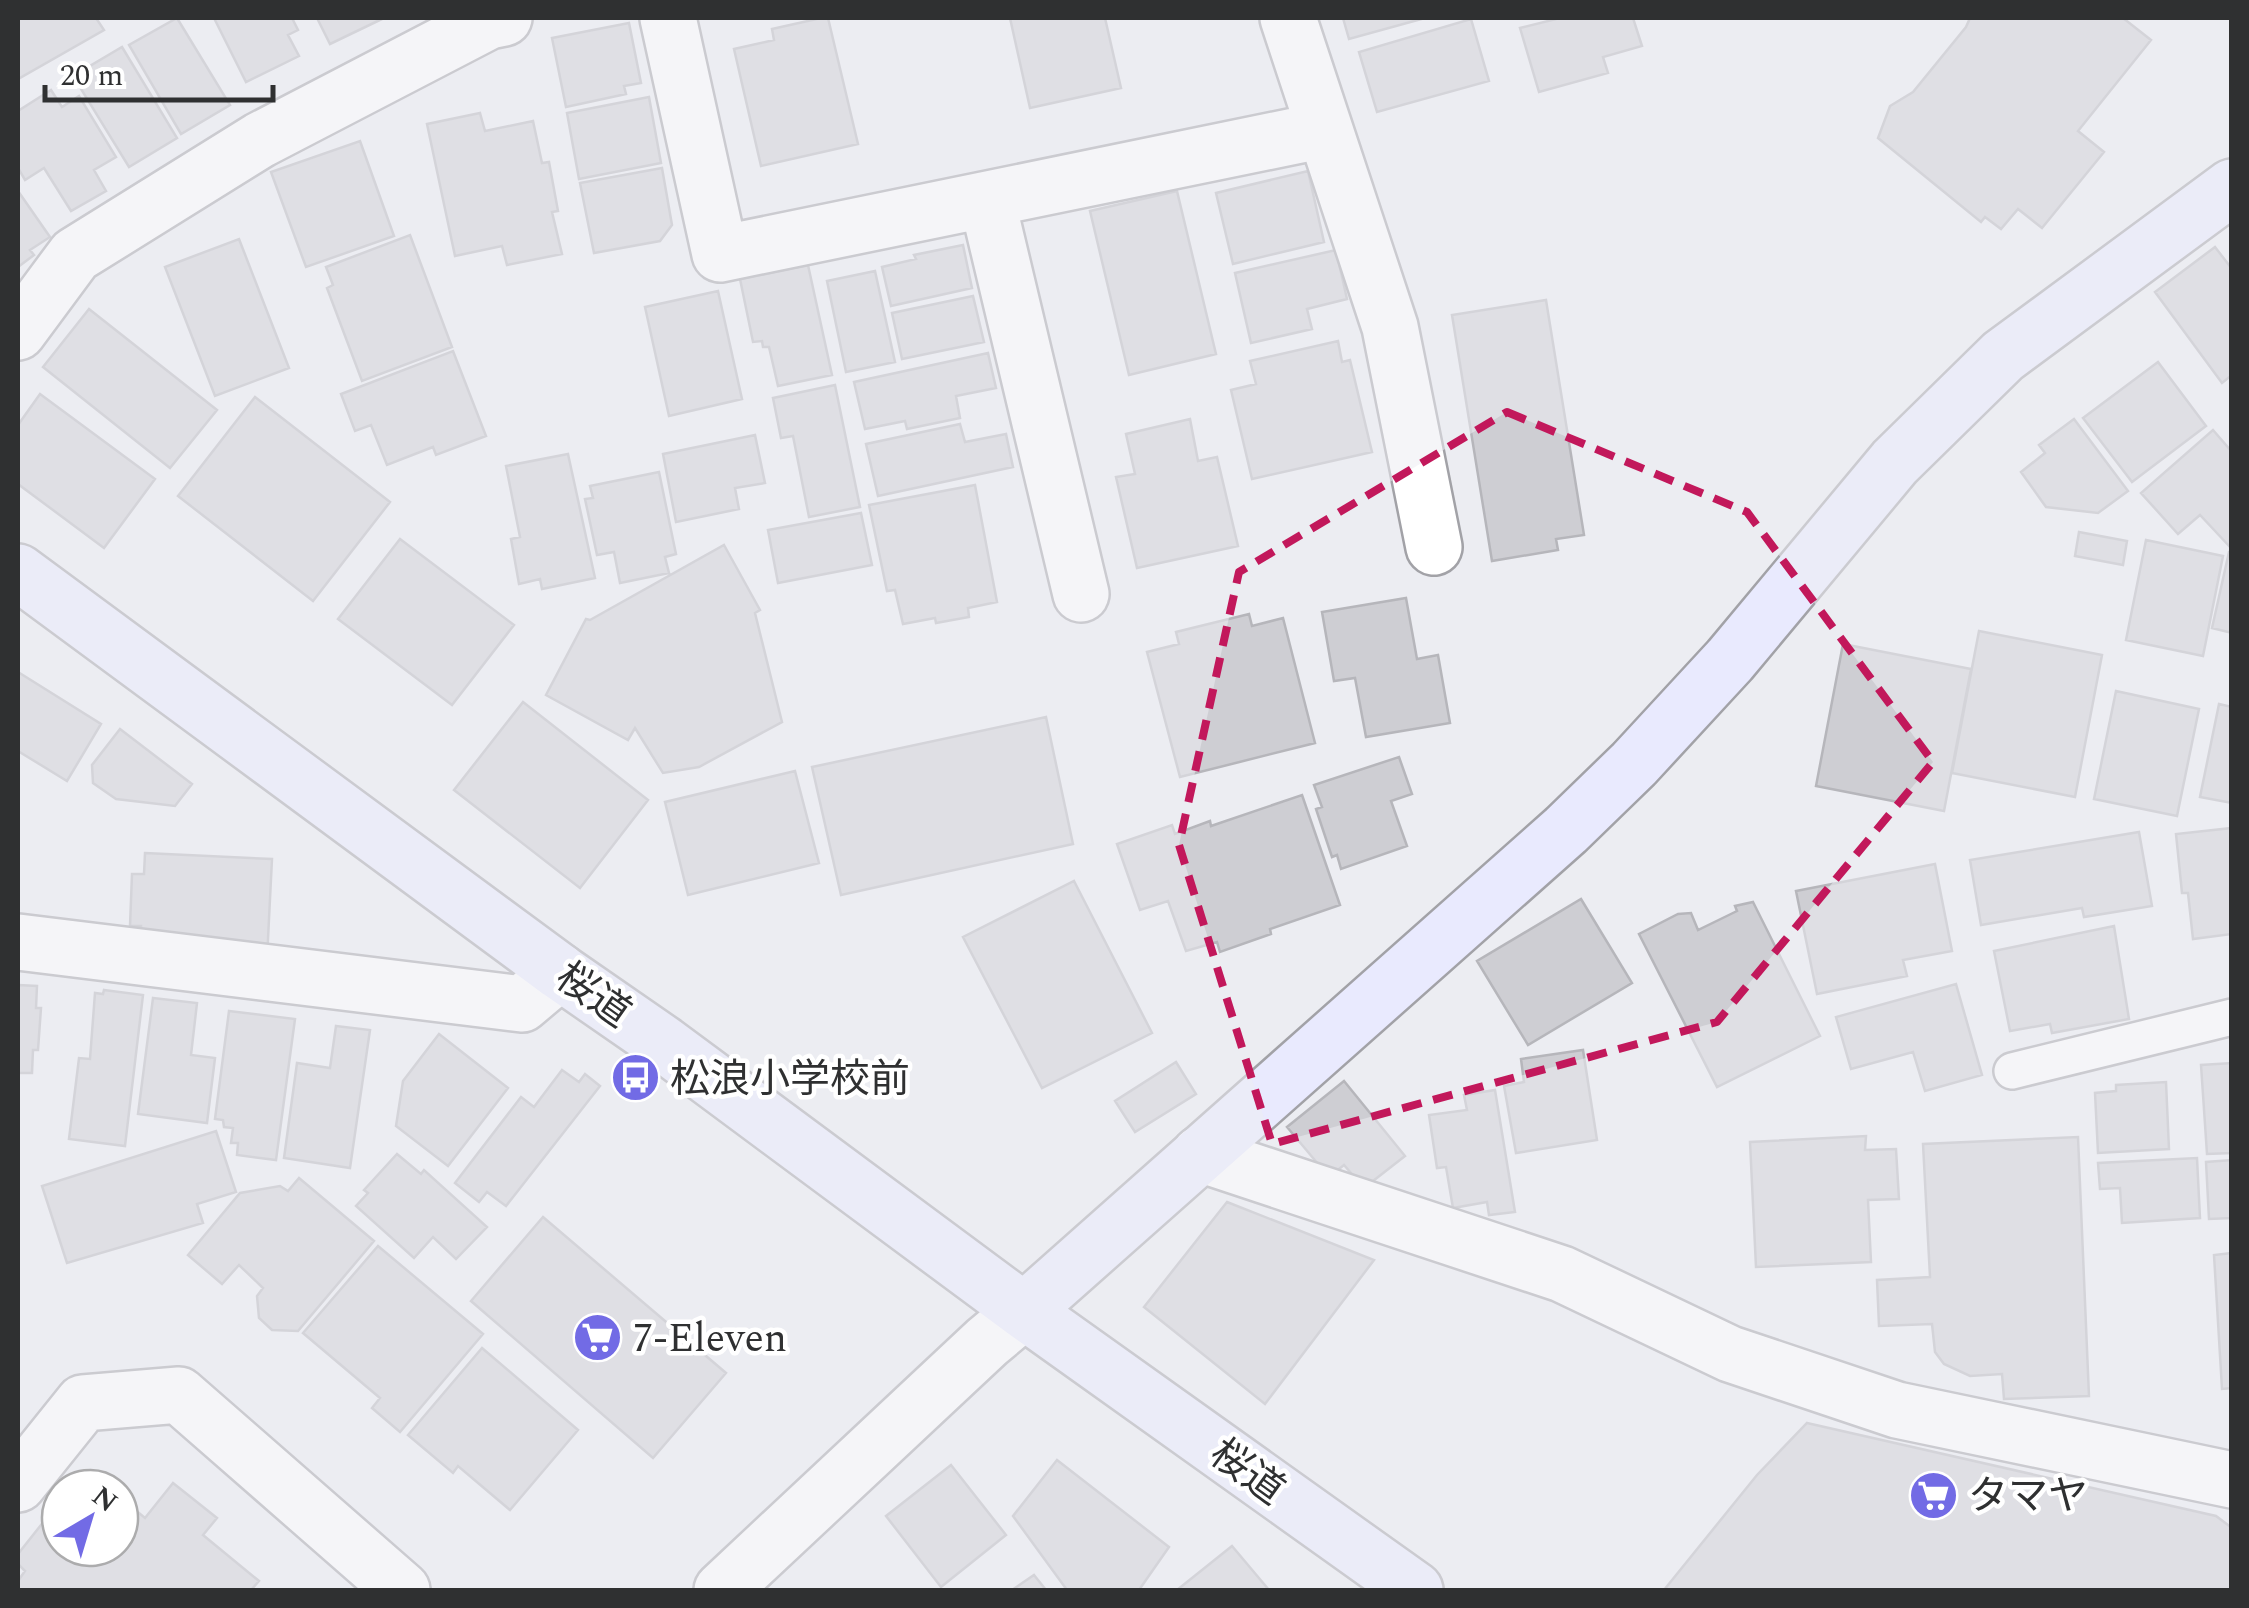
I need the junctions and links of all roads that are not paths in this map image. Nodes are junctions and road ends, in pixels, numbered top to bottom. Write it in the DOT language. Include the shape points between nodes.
graph roads {
  1 [pos="504,18"];
  2 [pos="668,18"];
  3 [pos="1288,18"];
  4 [pos="1324,130"];
  5 [pos="2232,187"];
  6 [pos="987,200"];
  7 [pos="18,332"];
  8 [pos="1434,547"];
  9 [pos="18,572"];
  10 [pos="1081,594"];
  11 [pos="18,942"];
  12 [pos="560,972"];
  13 [pos="2232,1017"];
  14 [pos="2012,1071"];
  15 [pos="1200,1154"];
  16 [pos="1024,1311"];
  17 [pos="2232,1480"];
  18 [pos="18,1484"];
  19 [pos="402,1590"];
  20 [pos="722,1590"];
  21 [pos="1415,1590"];
  1 -- 7 [label="street" via="260,140 75,255"];
  2 -- 6 [label="street" via="720,254"];
  3 -- 4 [label="street"];
  4 -- 6 [label="street"];
  4 -- 8 [label="street" via="1390,328"];
  5 -- 15 [label="street" via="2003,356 1895,462 1634,764"];
  6 -- 10 [label="street"];
  9 -- 12 [label="street, 桜道"];
  11 -- 12 [label="street" via="522,1004"];
  12 -- 16 [label="street, 桜道"];
  13 -- 14 [label="lane"];
  15 -- 16 [label="street"];
  15 -- 17 [label="street" via="1562,1274 1730,1354 1897,1410"];
  16 -- 20 [label="street"];
  16 -- 21 [label="street, 桜道"];
  18 -- 19 [label="street" via="83,1403 178,1395"];
}
